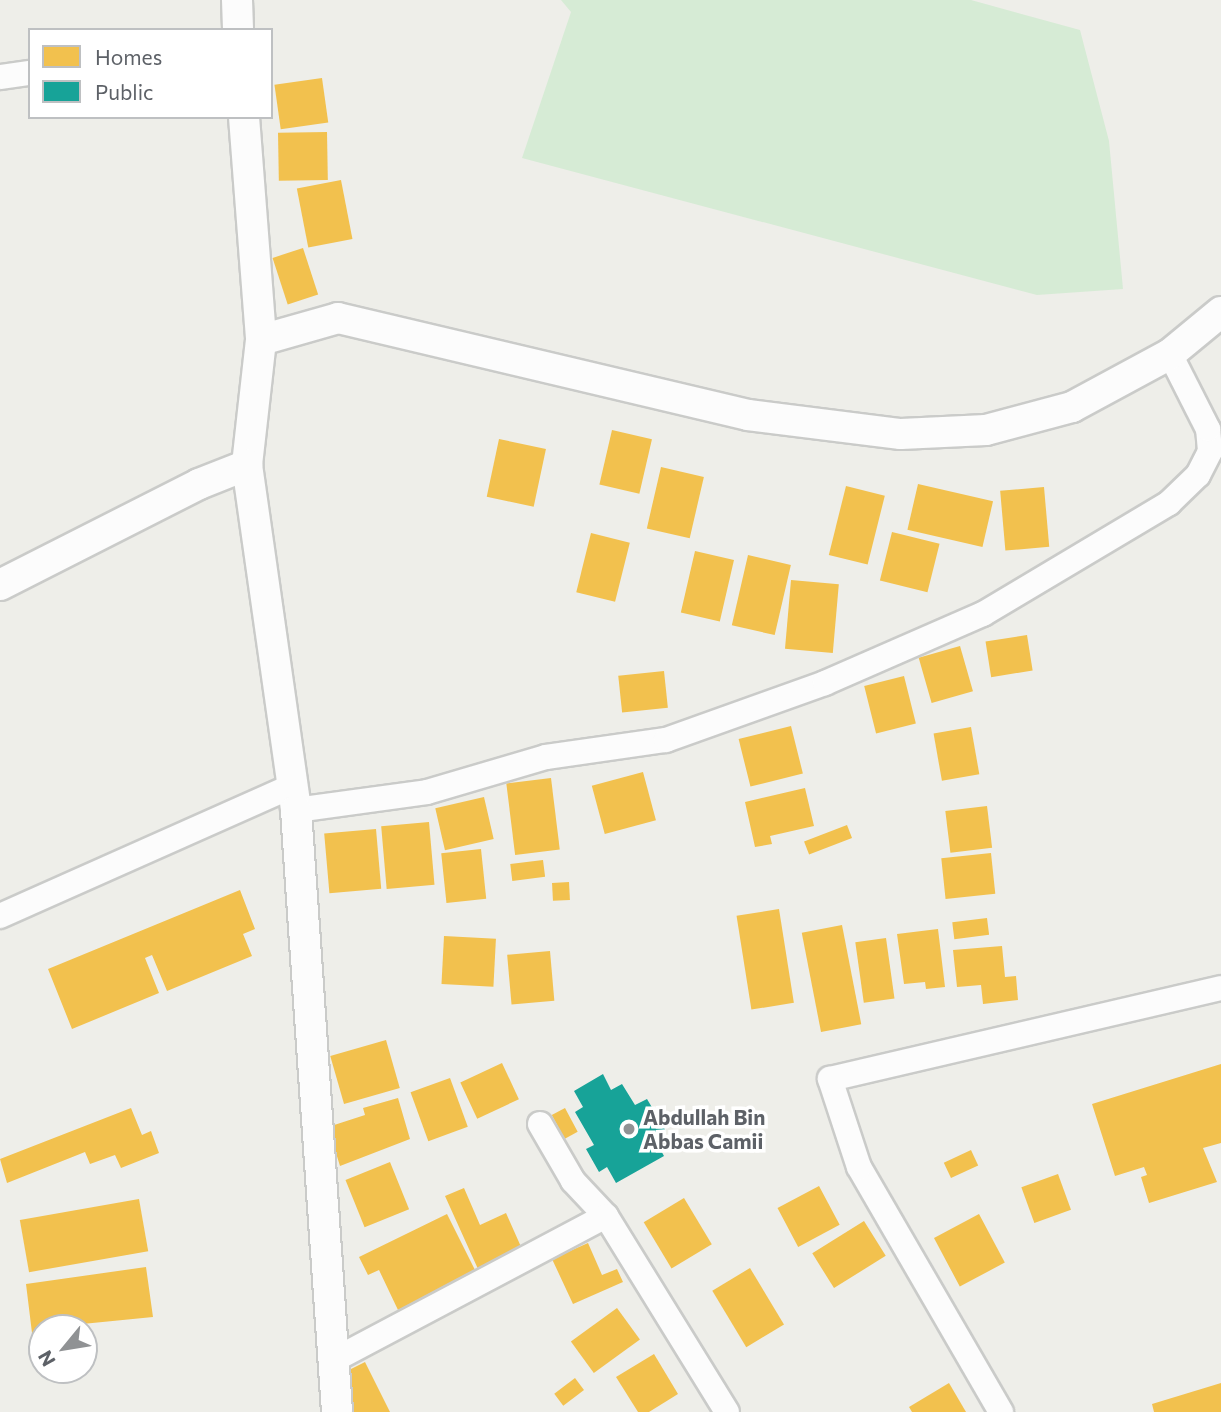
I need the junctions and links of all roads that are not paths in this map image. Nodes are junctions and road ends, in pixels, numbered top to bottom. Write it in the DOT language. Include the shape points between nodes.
graph roads {
  1 [pos="237,0"];
  2 [pos="238,28"];
  3 [pos="28,73"];
  4 [pos="0,77"];
  5 [pos="244,119"];
  6 [pos="1221,312"];
  7 [pos="261,340"];
  8 [pos="1170,354"];
  9 [pos="247,465"];
  10 [pos="0,585"];
  11 [pos="293,799"];
  12 [pos="0,916"];
  13 [pos="1221,988"];
  14 [pos="540,1124"];
  15 [pos="606,1216"];
  16 [pos="332,1360"];
  17 [pos="337,1412"];
  18 [pos="727,1412"];
  19 [pos="1001,1412"];
  1 -- 2 [label="street"];
  3 -- 4 [label="street"];
  5 -- 7 [label="street"];
  6 -- 8 [label="street"];
  7 -- 8 [label="street" via="338,318 748,415 901,434 986,430 1072,407"];
  7 -- 9 [label="street"];
  8 -- 11 [label="street" via="1208,429 1210,451 1198,475 1170,503 983,614 825,683 666,740 546,757 427,792"];
  9 -- 10 [label="street" via="199,484"];
  9 -- 11 [label="street"];
  11 -- 12 [label="street"];
  11 -- 16 [label="street"];
  13 -- 19 [label="street" via="830,1079 859,1167"];
  14 -- 15 [label="street" via="573,1181"];
  15 -- 16 [label="street"];
  15 -- 18 [label="street"];
  16 -- 17 [label="street"];
}
